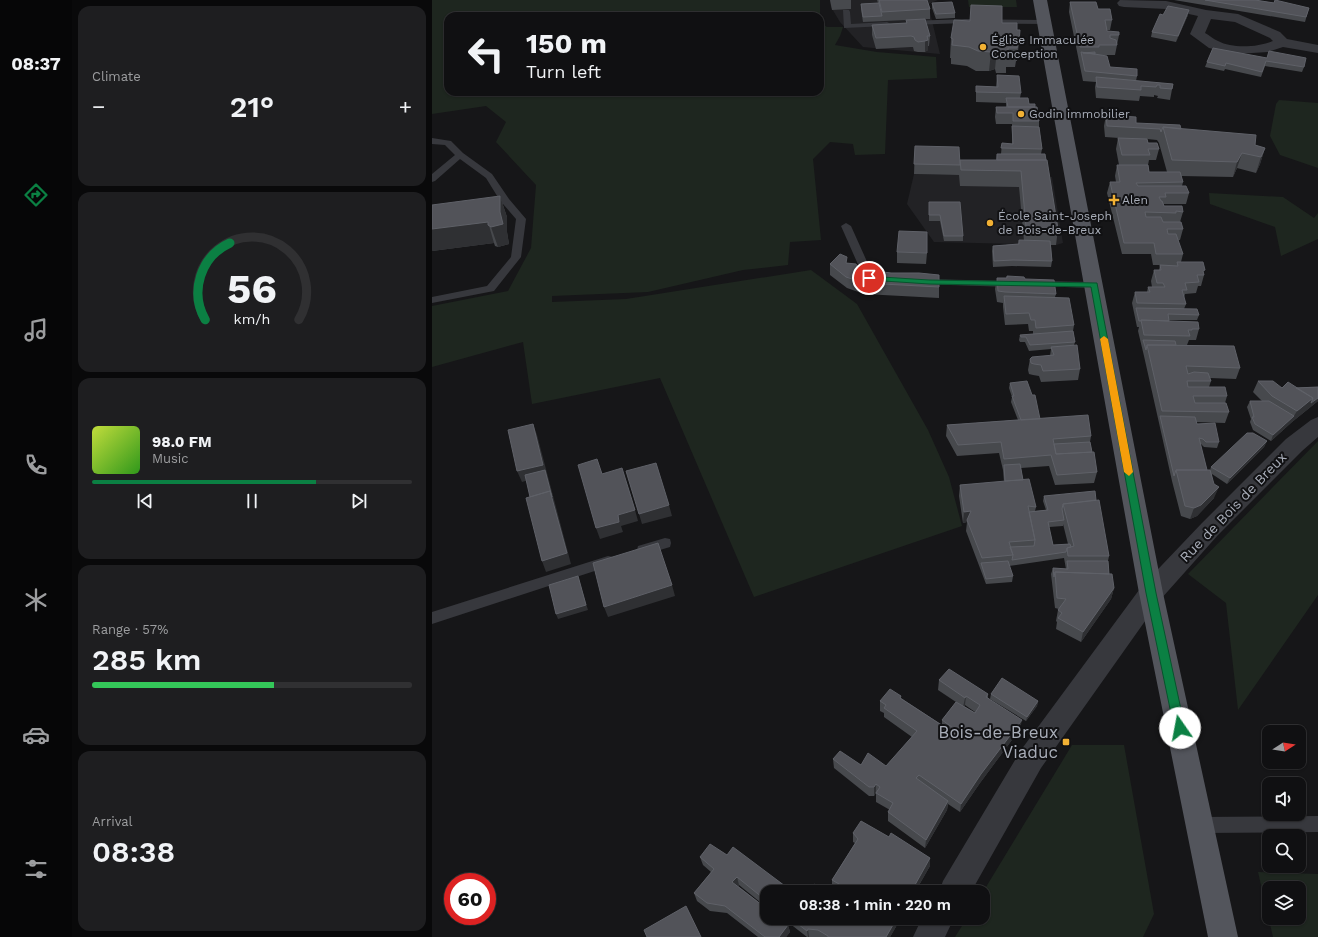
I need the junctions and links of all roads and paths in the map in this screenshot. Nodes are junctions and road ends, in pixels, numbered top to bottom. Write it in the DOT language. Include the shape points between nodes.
graph roads {
  1 [pos="1040,0"];
  2 [pos="1124,2"];
  3 [pos="846,12"];
  4 [pos="1206,14"];
  5 [pos="1044,22"];
  6 [pos="1282,42"];
  7 [pos="1318,49"];
  8 [pos="432,141"];
  9 [pos="460,156"];
  10 [pos="432,179"];
  11 [pos="505,201"];
  12 [pos="475,207"];
  13 [pos="846,226"];
  14 [pos="884,279"];
  15 [pos="914,281"];
  16 [pos="1094,285"];
  17 [pos="432,300"];
  18 [pos="1318,425"];
  19 [pos="665,543"];
  20 [pos="1151,593"];
  21 [pos="432,618"];
  22 [pos="1318,824"];
  23 [pos="1200,826"];
  24 [pos="958,885"];
  25 [pos="935,925"];
  26 [pos="928,937"];
  27 [pos="1223,937"];
  1 -- 5 [label="main road"];
  2 -- 4 [label="street" via="1166,4"];
  3 -- 5 [label="lane" via="847,26 965,21"];
  4 -- 6 [label="street" via="1238,18 1275,35"];
  4 -- 6 [label="street" via="1197,34 1214,45 1236,50 1268,48"];
  5 -- 16 [label="main road"];
  6 -- 7 [label="street"];
  8 -- 9 [label="lane" via="448,143"];
  9 -- 10 [label="lane"];
  9 -- 11 [label="lane" via="489,176"];
  11 -- 12 [label="lane"];
  11 -- 17 [label="lane" via="521,219 516,258 490,289"];
  13 -- 14 [label="lane" via="869,278"];
  15 -- 16 [label="lane"];
  16 -- 20 [label="main road"];
  18 -- 20 [label="street, Rue de Bois de Breux" via="1294,445 1210,529"];
  19 -- 21 [label="lane"];
  20 -- 23 [label="main road"];
  20 -- 24 [label="street, Rue de Bois de Breux" via="1031,759"];
  22 -- 23 [label="lane"];
  23 -- 27 [label="main road"];
  25 -- 26 [label="street"];
}
